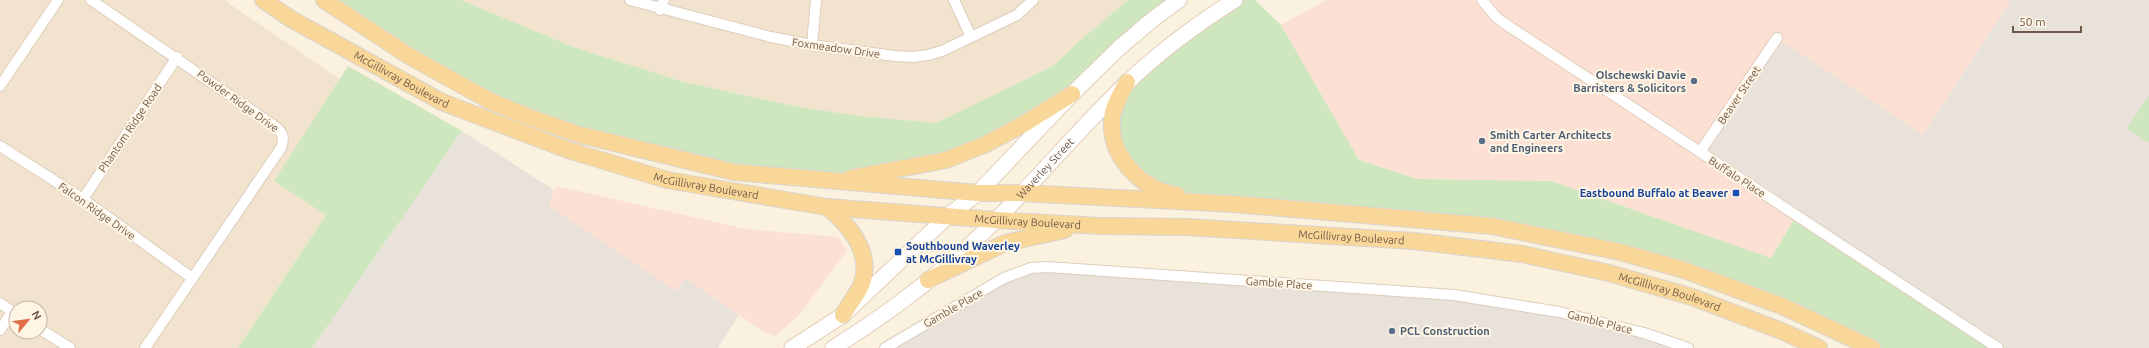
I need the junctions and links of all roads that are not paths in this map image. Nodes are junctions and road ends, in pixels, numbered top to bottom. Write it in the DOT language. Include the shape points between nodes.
graph roads {
  1 [pos="58,0"];
  2 [pos="91,0"];
  3 [pos="263,0"];
  4 [pos="324,0"];
  5 [pos="630,0"];
  6 [pos="816,0"];
  7 [pos="954,0"];
  8 [pos="1033,0"];
  9 [pos="1179,0"];
  10 [pos="1235,0"];
  11 [pos="1482,0"];
  12 [pos="662,5"];
  13 [pos="971,37"];
  14 [pos="1777,38"];
  15 [pos="812,45"];
  16 [pos="177,57"];
  17 [pos="1127,82"];
  18 [pos="0,86"];
  19 [pos="1072,94"];
  20 [pos="0,146"];
  21 [pos="1700,152"];
  22 [pos="831,182"];
  23 [pos="978,193"];
  24 [pos="1021,193"];
  25 [pos="83,199"];
  26 [pos="1234,204"];
  27 [pos="828,207"];
  28 [pos="949,215"];
  29 [pos="996,220"];
  30 [pos="1101,226"];
  31 [pos="192,278"];
  32 [pos="928,280"];
  33 [pos="842,315"];
  34 [pos="8,320"];
  35 [pos="0,330"];
  36 [pos="48,334"];
  37 [pos="70,348"];
  38 [pos="145,348"];
  39 [pos="792,348"];
  40 [pos="833,348"];
  41 [pos="885,348"];
  42 [pos="1688,348"];
  43 [pos="1819,348"];
  44 [pos="1872,348"];
  45 [pos="1998,348"];
  1 -- 18 [label="street"];
  2 -- 16 [label="street, Powder Ridge Drive"];
  3 -- 27 [label="main road, McGillivray Boulevard" via="291,19 442,102 571,151 667,180"];
  4 -- 22 [label="main road, McGillivray Boulevard" via="408,56 490,101 526,116 577,134 734,172"];
  5 -- 12 [label="street, Foxmeadow Drive"];
  6 -- 15 [label="street"];
  7 -- 13 [label="street"];
  8 -- 13 [label="street, Foxmeadow Drive" via="1016,15"];
  9 -- 19 [label="main road" via="1119,48"];
  10 -- 17 [label="main road, Waverley Street" via="1201,22"];
  11 -- 21 [label="street, Buffalo Place" via="1496,17 1507,25"];
  12 -- 15 [label="street, Foxmeadow Drive" via="771,37"];
  13 -- 15 [label="street, Foxmeadow Drive" via="942,51 913,57"];
  14 -- 21 [label="street, Beaver Street"];
  16 -- 25 [label="street, Phantom Ridge Road"];
  16 -- 31 [label="street, Powder Ridge Drive" via="276,126 282,132 284,140"];
  17 -- 24 [label="main road, Waverley Street"];
  17 -- 26 [label="main road" via="1116,104 1112,124 1118,153 1126,166 1140,178 1170,194"];
  19 -- 22 [label="main road" via="984,145 946,160"];
  19 -- 23 [label="main road"];
  20 -- 25 [label="street, Falcon Ridge Drive"];
  21 -- 45 [label="street, Buffalo Place"];
  22 -- 23 [label="main road, McGillivray Boulevard"];
  23 -- 24 [label="main road, McGillivray Boulevard"];
  23 -- 28 [label="main road"];
  24 -- 26 [label="main road, McGillivray Boulevard"];
  24 -- 29 [label="main road, Waverley Street"];
  25 -- 31 [label="street, Falcon Ridge Drive"];
  26 -- 44 [label="main road, McGillivray Boulevard" via="1492,226 1600,247 1681,269 1741,290 1817,321"];
  27 -- 28 [label="main road, McGillivray Boulevard"];
  27 -- 33 [label="main road" via="842,219 857,239 864,260 862,283"];
  28 -- 29 [label="main road, McGillivray Boulevard"];
  28 -- 33 [label="main road"];
  29 -- 30 [label="main road, McGillivray Boulevard"];
  29 -- 32 [label="main road, Waverley Street"];
  30 -- 32 [label="main road" via="1041,234 1005,243"];
  30 -- 43 [label="main road, McGillivray Boulevard" via="1187,227 1414,241 1522,254 1608,273 1692,298"];
  31 -- 38 [label="street"];
  32 -- 40 [label="main road, Waverley Street"];
  33 -- 39 [label="main road"];
  34 -- 35 [label="street"];
  36 -- 37 [label="street"];
  41 -- 42 [label="street, Gamble Place" via="1004,278 1031,268 1048,267 1454,295 1559,312 1644,333"];
}
